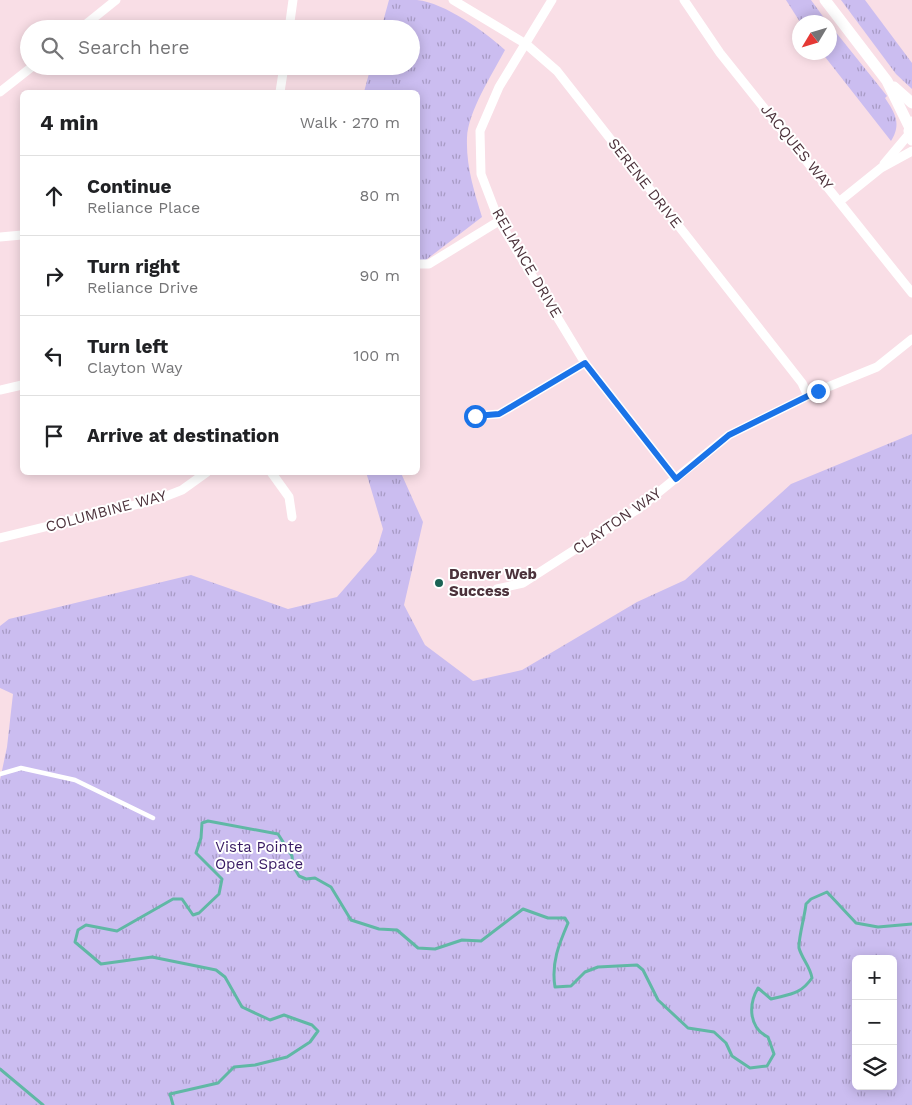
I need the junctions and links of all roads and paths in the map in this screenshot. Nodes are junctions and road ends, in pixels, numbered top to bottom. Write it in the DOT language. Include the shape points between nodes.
graph roads {
  1 [pos="116,0"];
  2 [pos="294,0"];
  3 [pos="453,0"];
  4 [pos="552,0"];
  5 [pos="684,0"];
  6 [pos="825,0"];
  7 [pos="91,20"];
  8 [pos="291,20"];
  9 [pos="526,44"];
  10 [pos="22,75"];
  11 [pos="283,75"];
  12 [pos="887,81"];
  13 [pos="280,90"];
  14 [pos="0,92"];
  15 [pos="912,103"];
  16 [pos="911,131"];
  17 [pos="912,151"];
  18 [pos="881,168"];
  19 [pos="840,200"];
  20 [pos="499,221"];
  21 [pos="20,235"];
  22 [pos="0,237"];
  23 [pos="420,264"];
  24 [pos="912,293"];
  25 [pos="912,339"];
  26 [pos="585,363"];
  27 [pos="20,385"];
  28 [pos="0,390"];
  29 [pos="808,396"];
  30 [pos="475,416"];
  31 [pos="203,475"];
  32 [pos="274,475"];
  33 [pos="676,479"];
  34 [pos="292,518"];
  35 [pos="0,538"];
  36 [pos="497,589"];
  37 [pos="0,774"];
  38 [pos="153,818"];
  1 -- 7 [label="street"];
  2 -- 8 [label="street"];
  3 -- 9 [label="street, SERENE DRIVE"];
  4 -- 9 [label="street, RELIANCE DRIVE"];
  5 -- 19 [label="street, JACQUES WAY" via="720,53"];
  6 -- 12 [label="street"];
  9 -- 20 [label="street, RELIANCE DRIVE" via="500,87 480,131 481,174"];
  9 -- 29 [label="street, SERENE DRIVE" via="557,72 802,383"];
  10 -- 14 [label="street"];
  11 -- 13 [label="street"];
  12 -- 15 [label="street"];
  12 -- 16 [label="street"];
  16 -- 18 [label="street"];
  17 -- 18 [label="street"];
  18 -- 19 [label="street"];
  19 -- 24 [label="street, JACQUES WAY"];
  20 -- 23 [label="street" via="428,264"];
  20 -- 26 [label="street, RELIANCE DRIVE"];
  21 -- 22 [label="street"];
  25 -- 29 [label="street, CLAYTON WAY" via="876,367"];
  26 -- 30 [label="street" via="499,414"];
  26 -- 33 [label="street, RELIANCE DRIVE"];
  27 -- 28 [label="street"];
  29 -- 33 [label="street, CLAYTON WAY" via="729,435"];
  31 -- 35 [label="street, COLUMBINE WAY" via="182,490 160,499"];
  32 -- 34 [label="street" via="289,497"];
  33 -- 36 [label="street, CLAYTON WAY" via="638,509 523,583"];
  37 -- 38 [label="lane" via="21,768 75,780"];
}
